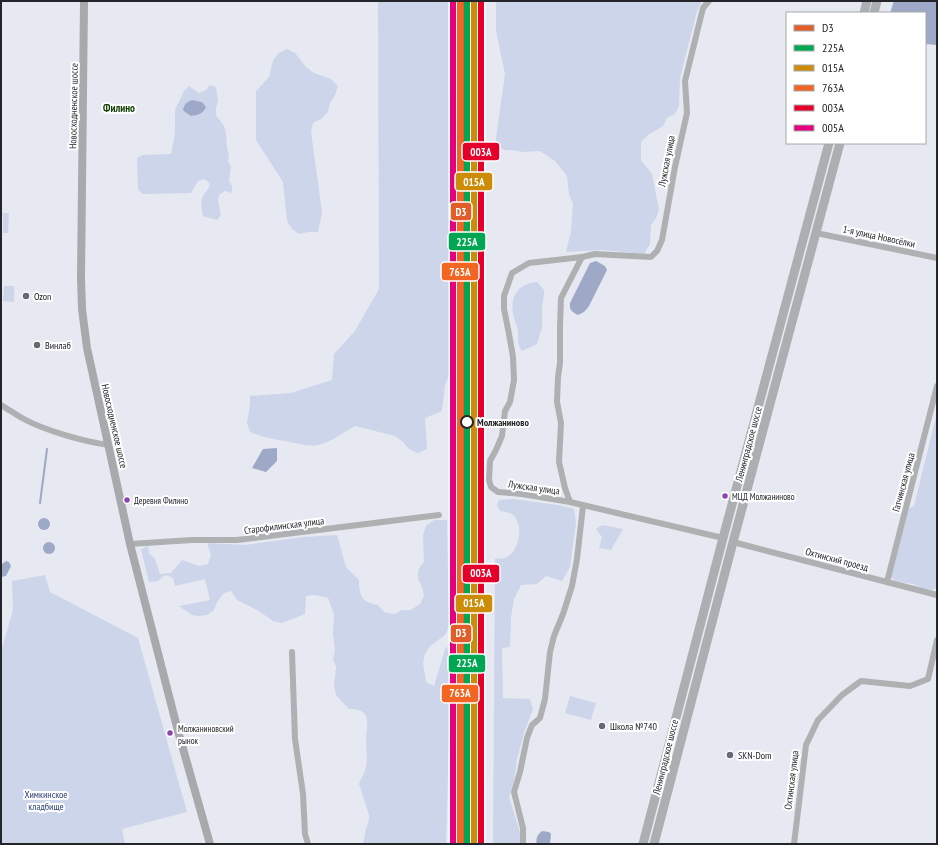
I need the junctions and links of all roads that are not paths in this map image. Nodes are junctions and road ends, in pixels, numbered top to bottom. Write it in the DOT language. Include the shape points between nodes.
graph roads {
  1 [pos="84,1"];
  2 [pos="709,1"];
  3 [pos="867,1"];
  4 [pos="878,1"];
  5 [pos="864,12"];
  6 [pos="874,12"];
  7 [pos="829,144"];
  8 [pos="840,144"];
  9 [pos="816,233"];
  10 [pos="582,257"];
  11 [pos="937,258"];
  12 [pos="937,386"];
  13 [pos="1,404"];
  14 [pos="109,444"];
  15 [pos="570,502"];
  16 [pos="583,506"];
  17 [pos="439,516"];
  18 [pos="723,538"];
  19 [pos="733,542"];
  20 [pos="130,544"];
  21 [pos="887,582"];
  22 [pos="937,595"];
  23 [pos="937,640"];
  24 [pos="292,652"];
  25 [pos="210,844"];
  26 [pos="308,844"];
  27 [pos="523,844"];
  28 [pos="643,844"];
  29 [pos="654,844"];
  30 [pos="794,844"];
  1 -- 14 [label="main road, Новосходненское шоссе" via="82,309 87,348"];
  2 -- 10 [label="street, Лужская улица" via="703,8 685,81 687,113 674,166 662,240 657,251 651,257 595,254"];
  3 -- 5 [label="highway"];
  4 -- 6 [label="highway"];
  7 -- 18 [label="highway, Ленинградское шоссе"];
  8 -- 9 [label="highway, Ленинградское шоссе"];
  9 -- 11 [label="street, 1-я улица Новосёлки"];
  9 -- 19 [label="highway, Ленинградское шоссе"];
  10 -- 15 [label="street, Лужская улица" via="561,298 557,402 561,423 559,462 564,488"];
  10 -- 15 [label="street, Лужская улица" via="529,263 512,272 504,296 504,310 514,380 510,402 505,411 502,436 490,461 488,480 490,487 498,492"];
  12 -- 21 [label="street, Гатчинская улица"];
  13 -- 14 [label="street" via="33,423 92,443"];
  14 -- 20 [label="main road, Новосходненское шоссе"];
  15 -- 16 [label="street"];
  16 -- 18 [label="street"];
  16 -- 27 [label="street" via="572,586 550,652 545,699 540,718 532,725 526,738 514,792 523,828"];
  17 -- 20 [label="street, Старофилинская улица" via="237,540"];
  18 -- 28 [label="highway, Ленинградское шоссе"];
  19 -- 21 [label="street, Охтинский проезд"];
  19 -- 29 [label="highway, Ленинградское шоссе"];
  20 -- 25 [label="main road, Новосходненское шоссе"];
  21 -- 22 [label="street, Охтинский проезд"];
  23 -- 30 [label="street, Охтинская улица" via="928,679 910,686 861,681 842,694 818,720 806,745"];
  24 -- 26 [label="street" via="295,739"];
}
